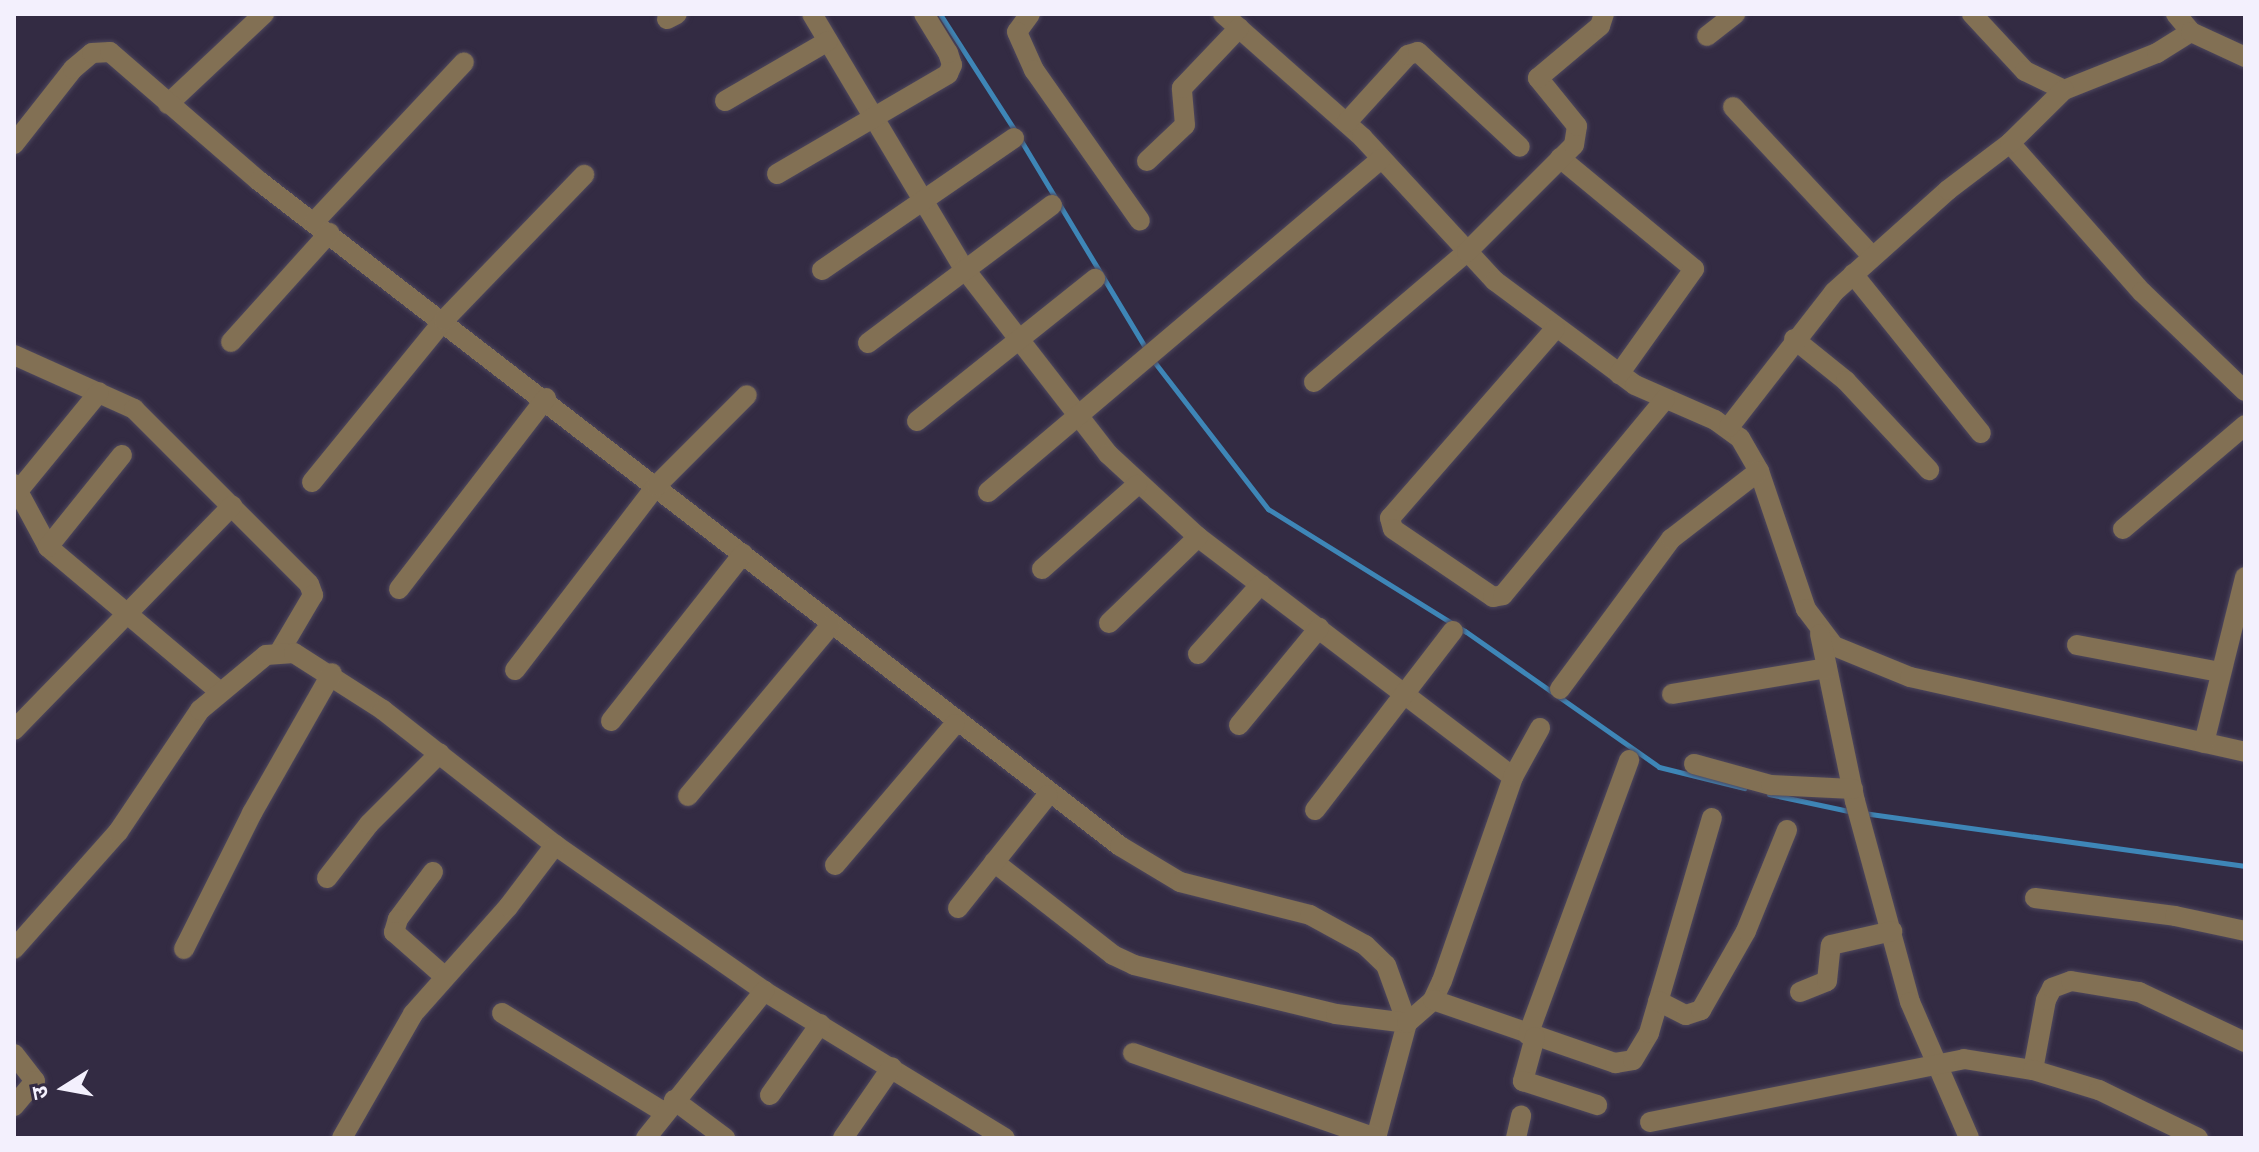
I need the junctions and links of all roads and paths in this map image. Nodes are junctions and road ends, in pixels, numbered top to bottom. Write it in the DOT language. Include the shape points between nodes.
graph roads {
  1 [pos="264,14"];
  2 [pos="812,14"];
  3 [pos="924,14"];
  4 [pos="1030,14"];
  5 [pos="1223,14"];
  6 [pos="1604,14"];
  7 [pos="1735,14"];
  8 [pos="1972,14"];
  9 [pos="2176,14"];
  10 [pos="1239,28"];
  11 [pos="2191,32"];
  12 [pos="1707,36"];
  13 [pos="828,41"];
  14 [pos="2245,57"];
  15 [pos="464,62"];
  16 [pos="2064,90"];
  17 [pos="725,101"];
  18 [pos="168,104"];
  19 [pos="1733,107"];
  20 [pos="874,120"];
  21 [pos="1347,122"];
  22 [pos="1014,138"];
  23 [pos="2010,143"];
  24 [pos="14,144"];
  25 [pos="1520,147"];
  26 [pos="1560,158"];
  27 [pos="1381,159"];
  28 [pos="1147,161"];
  29 [pos="777,174"];
  30 [pos="584,175"];
  31 [pos="922,201"];
  32 [pos="1052,205"];
  33 [pos="1140,221"];
  34 [pos="321,228"];
  35 [pos="1467,252"];
  36 [pos="1872,256"];
  37 [pos="963,267"];
  38 [pos="822,270"];
  39 [pos="1853,274"];
  40 [pos="1095,279"];
  41 [pos="444,320"];
  42 [pos="1555,329"];
  43 [pos="1794,339"];
  44 [pos="1017,341"];
  45 [pos="231,342"];
  46 [pos="868,343"];
  47 [pos="14,355"];
  48 [pos="1619,374"];
  49 [pos="1314,382"];
  50 [pos="2245,391"];
  51 [pos="99,392"];
  52 [pos="747,395"];
  53 [pos="546,398"];
  54 [pos="1665,399"];
  55 [pos="1078,420"];
  56 [pos="917,421"];
  57 [pos="2245,425"];
  58 [pos="1729,427"];
  59 [pos="1981,433"];
  60 [pos="122,455"];
  61 [pos="1929,470"];
  62 [pos="1759,471"];
  63 [pos="312,482"];
  64 [pos="657,485"];
  65 [pos="1137,485"];
  66 [pos="15,491"];
  67 [pos="988,492"];
  68 [pos="232,506"];
  69 [pos="2123,529"];
  70 [pos="1198,537"];
  71 [pos="48,547"];
  72 [pos="743,554"];
  73 [pos="1042,569"];
  74 [pos="2244,581"];
  75 [pos="1261,584"];
  76 [pos="399,589"];
  77 [pos="124,616"];
  78 [pos="1109,623"];
  79 [pos="830,626"];
  80 [pos="1319,628"];
  81 [pos="1453,631"];
  82 [pos="1820,634"];
  83 [pos="2077,645"];
  84 [pos="280,651"];
  85 [pos="1198,654"];
  86 [pos="1827,668"];
  87 [pos="515,670"];
  88 [pos="2220,672"];
  89 [pos="332,673"];
  90 [pos="1560,689"];
  91 [pos="219,691"];
  92 [pos="1672,694"];
  93 [pos="1405,696"];
  94 [pos="611,721"];
  95 [pos="955,724"];
  96 [pos="1239,725"];
  97 [pos="1540,728"];
  98 [pos="14,730"];
  99 [pos="2204,743"];
  100 [pos="2245,752"];
  101 [pos="440,753"];
  102 [pos="1629,760"];
  103 [pos="1694,764"];
  104 [pos="1513,777"];
  105 [pos="1048,795"];
  106 [pos="1854,795"];
  107 [pos="688,796"];
  108 [pos="1315,810"];
  109 [pos="1712,818"];
  110 [pos="1787,830"];
  111 [pos="555,845"];
  112 [pos="994,862"];
  113 [pos="835,865"];
  114 [pos="433,872"];
  115 [pos="327,878"];
  116 [pos="2035,898"];
  117 [pos="958,908"];
  118 [pos="1892,931"];
  119 [pos="2245,931"];
  120 [pos="14,949"];
  121 [pos="184,949"];
  122 [pos="443,975"];
  123 [pos="764,991"];
  124 [pos="1800,992"];
  125 [pos="1433,1000"];
  126 [pos="1658,1001"];
  127 [pos="502,1013"];
  128 [pos="1407,1023"];
  129 [pos="820,1024"];
  130 [pos="1531,1036"];
  131 [pos="2245,1042"];
  132 [pos="1133,1053"];
  133 [pos="14,1054"];
  134 [pos="1933,1061"];
  135 [pos="892,1067"];
  136 [pos="2033,1070"];
  137 [pos="770,1095"];
  138 [pos="1597,1105"];
  139 [pos="14,1106"];
  140 [pos="669,1107"];
  141 [pos="1521,1116"];
  142 [pos="1650,1122"];
  143 [pos="342,1138"];
  144 [pos="646,1138"];
  145 [pos="725,1138"];
  146 [pos="843,1138"];
  147 [pos="1005,1138"];
  148 [pos="1376,1138"];
  149 [pos="1516,1138"];
  150 [pos="1969,1138"];
  151 [pos="2198,1138"];
  1 -- 18 [label="street"];
  2 -- 13 [label="street"];
  3 -- 20 [label="street" via="948,53 948,74"];
  4 -- 33 [label="street" via="1017,32 1034,70"];
  5 -- 10 [label="street"];
  6 -- 26 [label="street" via="1600,26 1538,78 1579,132"];
  7 -- 12 [label="street"];
  8 -- 16 [label="street" via="2025,71"];
  9 -- 11 [label="street"];
  10 -- 21 [label="street"];
  10 -- 28 [label="street" via="1182,88 1185,125"];
  11 -- 14 [label="street"];
  11 -- 16 [label="street" via="2157,53"];
  13 -- 17 [label="street"];
  13 -- 20 [label="street"];
  15 -- 34 [label="street"];
  16 -- 23 [label="street"];
  18 -- 24 [label="street" via="110,52 101,50 73,69"];
  18 -- 34 [label="street"];
  19 -- 36 [label="street"];
  20 -- 29 [label="street"];
  20 -- 31 [label="street"];
  21 -- 25 [label="street" via="1408,55 1418,52"];
  21 -- 27 [label="street"];
  22 -- 31 [label="street"];
  23 -- 36 [label="street"];
  23 -- 50 [label="street" via="2142,292"];
  26 -- 35 [label="street"];
  26 -- 48 [label="street" via="1694,269"];
  27 -- 35 [label="street"];
  27 -- 55 [label="street"];
  30 -- 41 [label="street"];
  31 -- 37 [label="street"];
  31 -- 38 [label="street"];
  32 -- 37 [label="street"];
  34 -- 41 [label="street"];
  34 -- 45 [label="street"];
  35 -- 42 [label="street"];
  35 -- 49 [label="street"];
  36 -- 39 [label="street"];
  37 -- 44 [label="street"];
  37 -- 46 [label="street"];
  39 -- 43 [label="street"];
  39 -- 59 [label="street"];
  40 -- 44 [label="street"];
  41 -- 53 [label="street"];
  41 -- 63 [label="street"];
  42 -- 48 [label="street"];
  42 -- 54 [label="street" via="1390,518 1393,529 1493,597 1503,595"];
  43 -- 58 [label="street"];
  43 -- 61 [label="street" via="1846,381"];
  44 -- 55 [label="street"];
  44 -- 56 [label="street"];
  47 -- 51 [label="street"];
  48 -- 54 [label="street"];
  51 -- 66 [label="street"];
  51 -- 68 [label="street" via="134,409"];
  52 -- 64 [label="street"];
  53 -- 64 [label="street"];
  53 -- 76 [label="street"];
  54 -- 58 [label="street"];
  55 -- 65 [label="street"];
  55 -- 67 [label="street"];
  57 -- 69 [label="street"];
  58 -- 62 [label="street"];
  60 -- 71 [label="street"];
  62 -- 82 [label="street" via="1806,609"];
  62 -- 90 [label="street" via="1671,539"];
  64 -- 72 [label="street"];
  64 -- 87 [label="street"];
  65 -- 70 [label="street"];
  65 -- 73 [label="street"];
  66 -- 71 [label="street"];
  68 -- 77 [label="street"];
  68 -- 84 [label="street" via="313,591"];
  70 -- 75 [label="street"];
  70 -- 78 [label="street"];
  71 -- 77 [label="street"];
  72 -- 79 [label="street"];
  72 -- 94 [label="street"];
  74 -- 88 [label="street"];
  75 -- 80 [label="street"];
  75 -- 85 [label="street"];
  77 -- 91 [label="street"];
  77 -- 98 [label="street"];
  79 -- 95 [label="street"];
  79 -- 107 [label="street"];
  80 -- 93 [label="street"];
  80 -- 96 [label="street"];
  81 -- 93 [label="street"];
  82 -- 86 [label="street"];
  82 -- 99 [label="street" via="1858,659 1910,677"];
  83 -- 88 [label="street"];
  84 -- 89 [label="street"];
  84 -- 91 [label="street" via="266,655"];
  86 -- 92 [label="street"];
  86 -- 106 [label="street"];
  88 -- 99 [label="street"];
  89 -- 101 [label="street"];
  89 -- 121 [label="street" via="252,813"];
  91 -- 120 [label="street" via="200,710 81,880"];
  93 -- 104 [label="street"];
  93 -- 108 [label="street"];
  95 -- 105 [label="street"];
  95 -- 113 [label="street"];
  97 -- 104 [label="street"];
  99 -- 100 [label="street"];
  101 -- 111 [label="street"];
  101 -- 115 [label="street" via="369,824"];
  102 -- 130 [label="street"];
  103 -- 106 [label="street" via="1771,785"];
  104 -- 125 [label="street"];
  105 -- 112 [label="street"];
  105 -- 128 [label="street" via="1180,882 1282,906 1340,929 1386,965"];
  106 -- 118 [label="street"];
  109 -- 126 [label="street"];
  110 -- 126 [label="street" via="1746,931 1701,1010 1686,1015"];
  111 -- 122 [label="street" via="502,913"];
  111 -- 123 [label="street"];
  112 -- 117 [label="street"];
  112 -- 128 [label="street" via="1113,955 1134,965 1336,1014"];
  114 -- 122 [label="street" via="394,932"];
  116 -- 119 [label="street"];
  118 -- 124 [label="street" via="1831,945 1827,981"];
  118 -- 134 [label="street" via="1910,1002"];
  122 -- 143 [label="street" via="393,1042"];
  123 -- 129 [label="street"];
  123 -- 140 [label="street"];
  125 -- 128 [label="street"];
  125 -- 130 [label="street"];
  126 -- 130 [label="street" via="1640,1052 1625,1063"];
  127 -- 140 [label="street"];
  128 -- 148 [label="street"];
  129 -- 135 [label="street"];
  129 -- 137 [label="street"];
  130 -- 138 [label="street" via="1523,1081"];
  131 -- 136 [label="street" via="2139,992 2060,982 2046,1000"];
  132 -- 148 [label="street"];
  133 -- 139 [label="street" via="35,1081"];
  134 -- 136 [label="street" via="1980,1060"];
  134 -- 142 [label="street"];
  134 -- 150 [label="street"];
  135 -- 146 [label="street"];
  135 -- 147 [label="street"];
  136 -- 151 [label="street" via="2133,1104"];
  140 -- 144 [label="street"];
  140 -- 145 [label="street"];
  141 -- 149 [label="street"];
}
